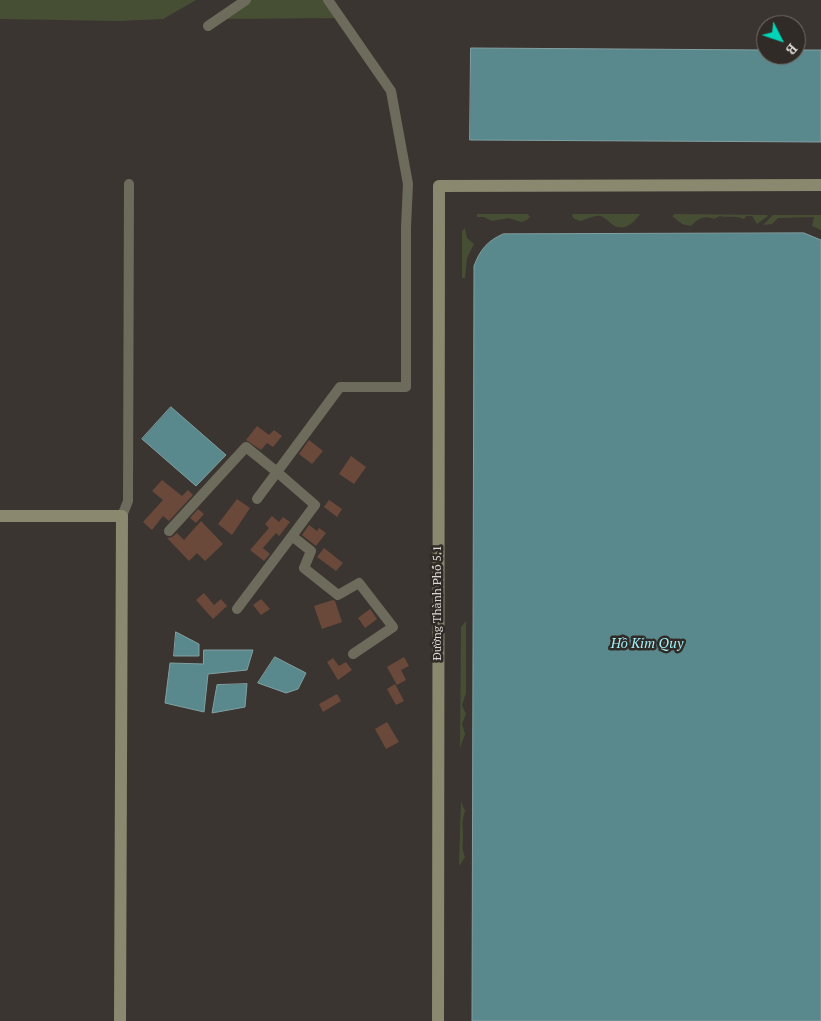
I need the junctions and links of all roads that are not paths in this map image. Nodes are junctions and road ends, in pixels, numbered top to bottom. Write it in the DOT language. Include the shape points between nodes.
graph roads {
  1 [pos="246,0"];
  2 [pos="328,0"];
  3 [pos="208,26"];
  4 [pos="129,184"];
  5 [pos="821,185"];
  6 [pos="277,472"];
  7 [pos="257,499"];
  8 [pos="0,516"];
  9 [pos="122,516"];
  10 [pos="169,531"];
  11 [pos="292,536"];
  12 [pos="237,608"];
  13 [pos="353,654"];
  14 [pos="120,1021"];
  15 [pos="438,1021"];
  1 -- 3 [label="street"];
  2 -- 6 [label="street" via="391,91 408,184 406,387 340,387"];
  4 -- 9 [label="street" via="128,502"];
  5 -- 15 [label="street, Đường Thành Phố 5.1" via="439,186"];
  6 -- 7 [label="street"];
  6 -- 10 [label="street" via="246,447"];
  6 -- 11 [label="street" via="315,505"];
  8 -- 9 [label="street"];
  9 -- 14 [label="street"];
  11 -- 12 [label="street"];
  11 -- 13 [label="street" via="311,551 304,568 338,595 359,584 393,627"];
}
